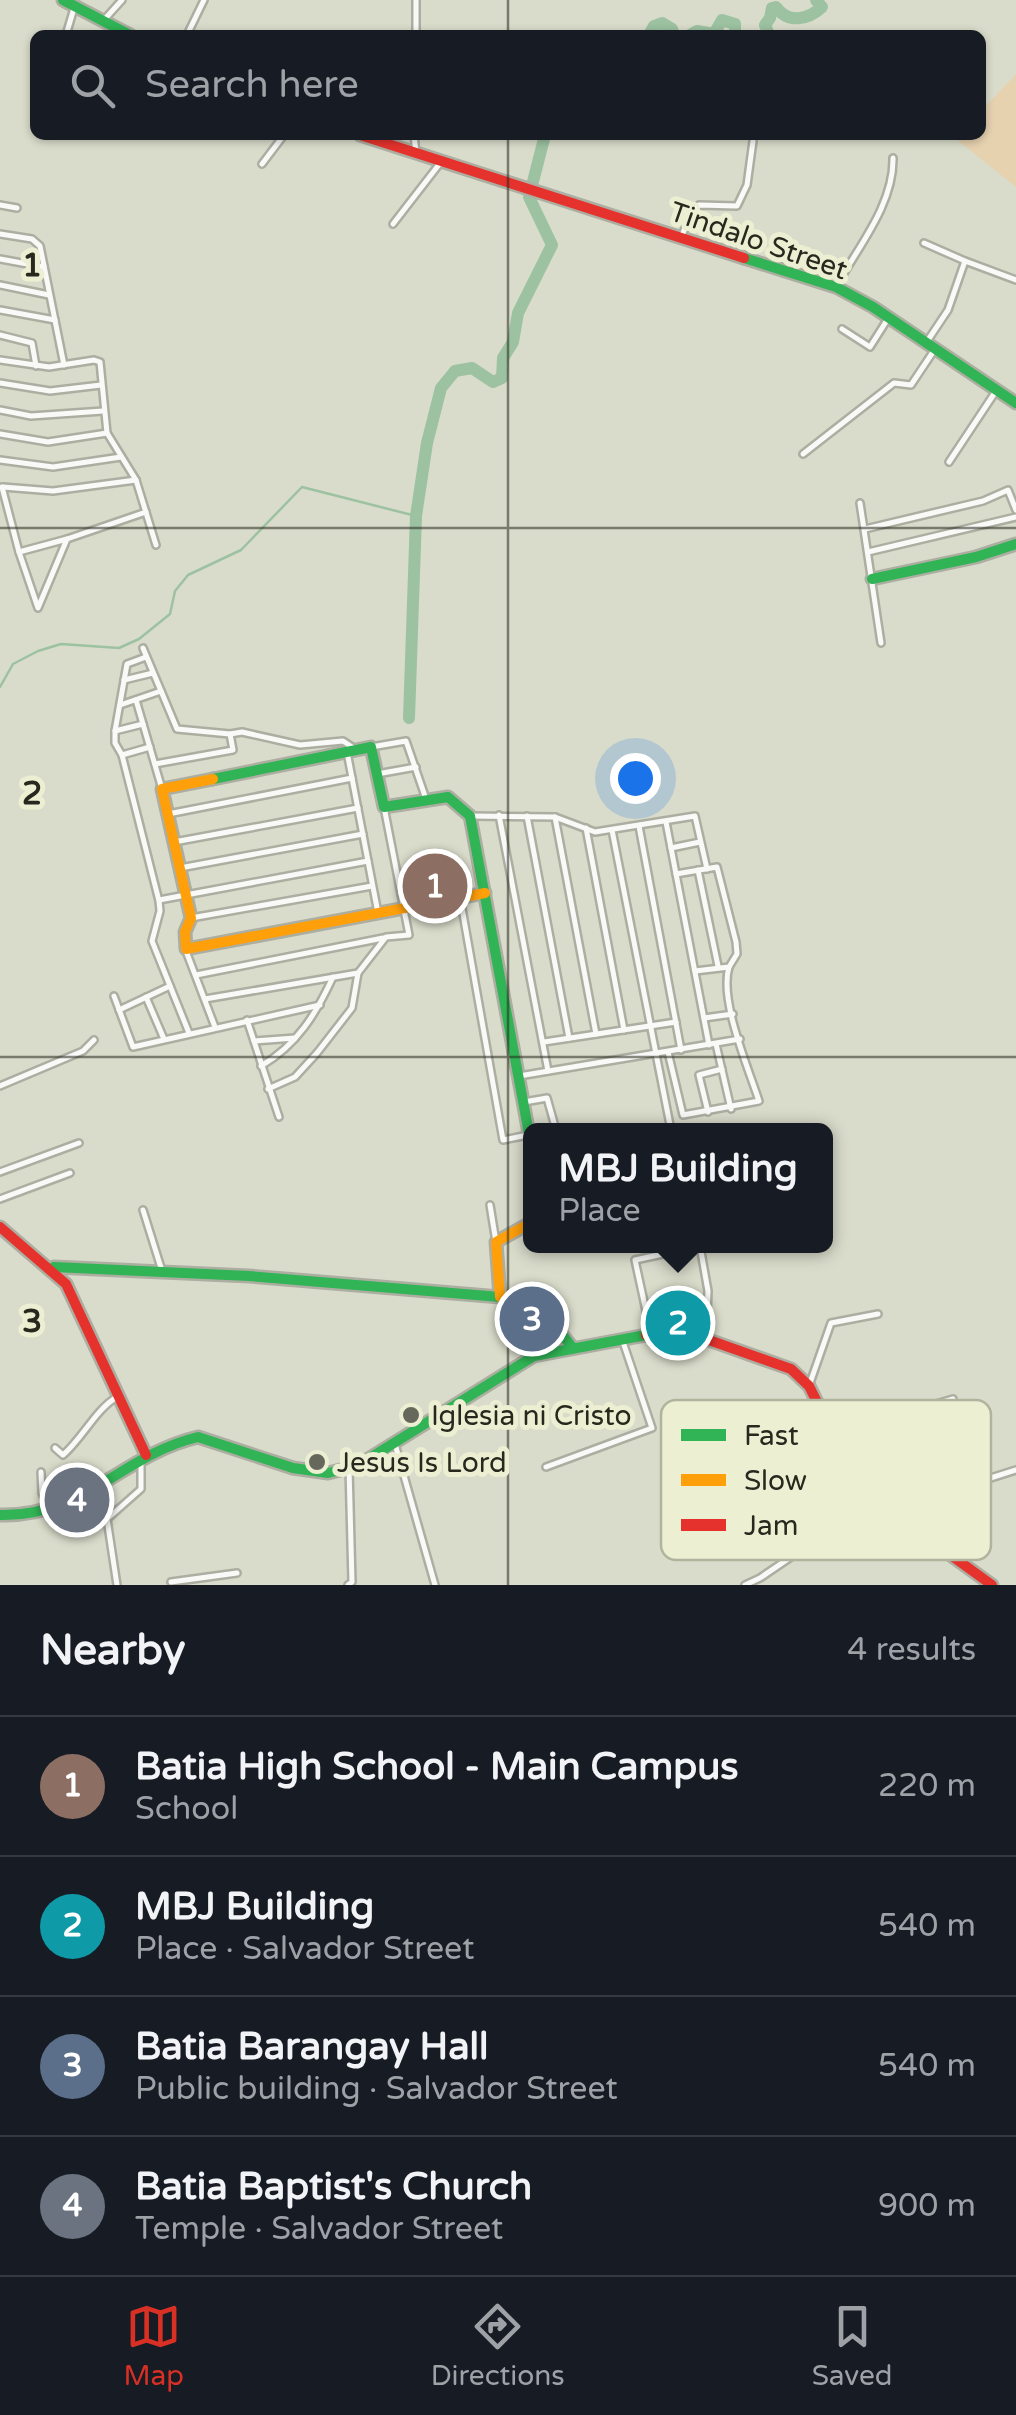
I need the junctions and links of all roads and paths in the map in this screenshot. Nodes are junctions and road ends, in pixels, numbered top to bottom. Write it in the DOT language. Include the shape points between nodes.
graph roads {
  1 [pos="63,0"];
  2 [pos="122,0"];
  3 [pos="204,0"];
  4 [pos="416,0"];
  5 [pos="75,5"];
  6 [pos="103,21"];
  7 [pos="68,30"];
  8 [pos="120,30"];
  9 [pos="190,30"];
  10 [pos="416,30"];
  11 [pos="280,140"];
  12 [pos="375,140"];
  13 [pos="415,140"];
  14 [pos="753,142"];
  15 [pos="416,154"];
  16 [pos="893,158"];
  17 [pos="441,162"];
  18 [pos="262,164"];
  19 [pos="0,205"];
  20 [pos="16,208"];
  21 [pos="394,224"];
  22 [pos="0,234"];
  23 [pos="680,238"];
  24 [pos="924,243"];
  25 [pos="0,260"];
  26 [pos="965,261"];
  27 [pos="44,267"];
  28 [pos="1016,280"];
  29 [pos="0,286"];
  30 [pos="836,288"];
  31 [pos="49,295"];
  32 [pos="0,310"];
  33 [pos="889,317"];
  34 [pos="54,320"];
  35 [pos="842,330"];
  36 [pos="0,335"];
  37 [pos="930,346"];
  38 [pos="0,360"];
  39 [pos="64,366"];
  40 [pos="36,367"];
  41 [pos="0,383"];
  42 [pos="102,384"];
  43 [pos="996,391"];
  44 [pos="1016,403"];
  45 [pos="0,410"];
  46 [pos="104,411"];
  47 [pos="107,433"];
  48 [pos="0,434"];
  49 [pos="803,454"];
  50 [pos="122,457"];
  51 [pos="0,460"];
  52 [pos="949,462"];
  53 [pos="136,480"];
  54 [pos="1,486"];
  55 [pos="860,503"];
  56 [pos="146,512"];
  57 [pos="1016,514"];
  58 [pos="864,529"];
  59 [pos="67,539"];
  60 [pos="156,544"];
  61 [pos="1016,545"];
  62 [pos="19,552"];
  63 [pos="868,552"];
  64 [pos="1016,554"];
  65 [pos="872,579"];
  66 [pos="880,644"];
  67 [pos="143,648"];
  68 [pos="146,657"];
  69 [pos="153,673"];
  70 [pos="124,680"];
  71 [pos="161,691"];
  72 [pos="136,700"];
  73 [pos="120,705"];
  74 [pos="144,724"];
  75 [pos="115,730"];
  76 [pos="230,734"];
  77 [pos="300,745"];
  78 [pos="150,746"];
  79 [pos="372,746"];
  80 [pos="352,751"];
  81 [pos="122,755"];
  82 [pos="304,760"];
  83 [pos="155,764"];
  84 [pos="416,767"];
  85 [pos="377,774"];
  86 [pos="352,778"];
  87 [pos="162,789"];
  88 [pos="426,799"];
  89 [pos="384,807"];
  90 [pos="358,808"];
  91 [pos="168,814"];
  92 [pos="500,815"];
  93 [pos="470,816"];
  94 [pos="527,816"];
  95 [pos="555,817"];
  96 [pos="666,821"];
  97 [pos="640,826"];
  98 [pos="586,828"];
  99 [pos="612,830"];
  100 [pos="362,834"];
  101 [pos="174,842"];
  102 [pos="700,842"];
  103 [pos="671,848"];
  104 [pos="368,862"];
  105 [pos="180,868"];
  106 [pos="706,869"];
  107 [pos="698,870"];
  108 [pos="676,874"];
  109 [pos="372,886"];
  110 [pos="484,893"];
  111 [pos="186,896"];
  112 [pos="460,898"];
  113 [pos="159,900"];
  114 [pos="403,908"];
  115 [pos="378,913"];
  116 [pos="191,918"];
  117 [pos="386,937"];
  118 [pos="186,949"];
  119 [pos="718,966"];
  120 [pos="729,967"];
  121 [pos="695,972"];
  122 [pos="358,973"];
  123 [pos="196,975"];
  124 [pos="333,978"];
  125 [pos="170,986"];
  126 [pos="114,996"];
  127 [pos="146,997"];
  128 [pos="205,999"];
  129 [pos="320,1006"];
  130 [pos="120,1010"];
  131 [pos="732,1014"];
  132 [pos="704,1018"];
  133 [pos="247,1020"];
  134 [pos="676,1022"];
  135 [pos="649,1026"];
  136 [pos="215,1027"];
  137 [pos="624,1030"];
  138 [pos="189,1033"];
  139 [pos="596,1034"];
  140 [pos="296,1038"];
  141 [pos="568,1038"];
  142 [pos="164,1039"];
  143 [pos="740,1039"];
  144 [pos="94,1040"];
  145 [pos="254,1041"];
  146 [pos="544,1042"];
  147 [pos="712,1044"];
  148 [pos="681,1050"];
  149 [pos="668,1052"];
  150 [pos="655,1054"];
  151 [pos="261,1066"];
  152 [pos="722,1069"];
  153 [pos="548,1070"];
  154 [pos="519,1076"];
  155 [pos="0,1086"];
  156 [pos="268,1090"];
  157 [pos="524,1102"];
  158 [pos="732,1109"];
  159 [pos="708,1112"];
  160 [pos="279,1117"];
  161 [pos="528,1123"];
  162 [pos="554,1123"];
  163 [pos="670,1123"];
  164 [pos="523,1138"];
  165 [pos="79,1144"];
  166 [pos="0,1172"];
  167 [pos="70,1173"];
  168 [pos="0,1199"];
  169 [pos="490,1206"];
  170 [pos="143,1210"];
  171 [pos="0,1226"];
  172 [pos="523,1228"];
  173 [pos="496,1242"];
  174 [pos="668,1253"];
  175 [pos="701,1253"];
  176 [pos="54,1267"];
  177 [pos="162,1271"];
  178 [pos="500,1297"];
  179 [pos="878,1314"];
  180 [pos="651,1334"];
  181 [pos="706,1339"];
  182 [pos="623,1342"];
  183 [pos="572,1348"];
  184 [pos="810,1386"];
  185 [pos="117,1397"];
  186 [pos="953,1399"];
  187 [pos="816,1400"];
  188 [pos="950,1400"];
  189 [pos="395,1444"];
  190 [pos="55,1448"];
  191 [pos="143,1457"];
  192 [pos="349,1468"];
  193 [pos="546,1468"];
  194 [pos="1016,1470"];
  195 [pos="41,1472"];
  196 [pos="991,1478"];
  197 [pos="94,1488"];
  198 [pos="49,1513"];
  199 [pos="0,1515"];
  200 [pos="108,1519"];
  201 [pos="787,1560"];
  202 [pos="957,1560"];
  203 [pos="237,1573"];
  204 [pos="222,1574"];
  205 [pos="202,1576"];
  206 [pos="171,1582"];
  207 [pos="180,1582"];
  208 [pos="118,1585"];
  209 [pos="203,1585"];
  210 [pos="224,1585"];
  211 [pos="348,1585"];
  212 [pos="435,1585"];
  213 [pos="746,1585"];
  214 [pos="992,1585"];
  1 -- 5 [label="street"];
  2 -- 6 [label="street"];
  3 -- 9 [label="street"];
  4 -- 10 [label="street"];
  5 -- 6 [label="street"];
  5 -- 7 [label="street"];
  6 -- 8 [label="street"];
  11 -- 18 [label="street"];
  12 -- 15 [label="street, Tindalo Street"];
  13 -- 15 [label="street"];
  14 -- 23 [label="street" via="748,185 737,206 699,205"];
  15 -- 17 [label="street, Tindalo Street"];
  16 -- 30 [label="street" via="889,187"];
  17 -- 21 [label="street"];
  17 -- 23 [label="street, Tindalo Street"];
  19 -- 20 [label="street"];
  22 -- 27 [label="street" via="38,242"];
  23 -- 30 [label="street, Tindalo Street"];
  24 -- 26 [label="street"];
  25 -- 27 [label="street"];
  26 -- 28 [label="street"];
  26 -- 37 [label="street"];
  27 -- 31 [label="street"];
  29 -- 31 [label="street"];
  30 -- 33 [label="street, Tindalo Street"];
  31 -- 34 [label="street"];
  32 -- 34 [label="street"];
  33 -- 35 [label="street" via="870,347"];
  33 -- 37 [label="street, Tindalo Street"];
  34 -- 39 [label="street"];
  36 -- 40 [label="street" via="32,342"];
  37 -- 43 [label="street, Tindalo Street"];
  37 -- 49 [label="street" via="910,385 894,383"];
  38 -- 40 [label="street"];
  39 -- 40 [label="street"];
  39 -- 42 [label="street" via="98,360"];
  41 -- 42 [label="street" via="50,390"];
  42 -- 46 [label="street"];
  43 -- 44 [label="street, Tindalo Street"];
  43 -- 52 [label="street"];
  45 -- 46 [label="street" via="31,416"];
  46 -- 47 [label="street"];
  47 -- 48 [label="street" via="48,442"];
  47 -- 50 [label="street"];
  50 -- 51 [label="street" via="52,467"];
  50 -- 53 [label="street"];
  53 -- 54 [label="street" via="53,491"];
  53 -- 56 [label="street"];
  54 -- 62 [label="street"];
  55 -- 58 [label="street"];
  56 -- 59 [label="street"];
  56 -- 60 [label="street"];
  57 -- 58 [label="street" via="1008,490"];
  57 -- 63 [label="street"];
  58 -- 63 [label="street"];
  59 -- 62 [label="street"];
  59 -- 62 [label="street" via="38,608"];
  61 -- 64 [label="street"];
  61 -- 65 [label="street"];
  63 -- 65 [label="street"];
  65 -- 66 [label="street"];
  67 -- 68 [label="street"];
  68 -- 69 [label="street"];
  68 -- 70 [label="street" via="127,664"];
  69 -- 70 [label="street"];
  69 -- 71 [label="street"];
  70 -- 73 [label="street"];
  71 -- 72 [label="street"];
  71 -- 76 [label="street" via="176,729"];
  72 -- 73 [label="street"];
  72 -- 74 [label="street"];
  73 -- 75 [label="street"];
  74 -- 75 [label="street"];
  74 -- 78 [label="street"];
  75 -- 81 [label="street"];
  76 -- 77 [label="street"];
  76 -- 83 [label="street" via="233,750"];
  77 -- 80 [label="street" via="343,741"];
  77 -- 82 [label="street"];
  78 -- 81 [label="street"];
  78 -- 83 [label="street"];
  79 -- 80 [label="street"];
  79 -- 84 [label="street" via="406,741"];
  79 -- 85 [label="street"];
  80 -- 82 [label="street"];
  80 -- 86 [label="street"];
  81 -- 113 [label="street"];
  82 -- 87 [label="street"];
  83 -- 87 [label="street"];
  84 -- 85 [label="street"];
  84 -- 88 [label="street"];
  85 -- 89 [label="street"];
  86 -- 90 [label="street"];
  86 -- 91 [label="street"];
  87 -- 91 [label="street"];
  88 -- 89 [label="street"];
  88 -- 93 [label="street" via="448,797"];
  89 -- 114 [label="street"];
  90 -- 100 [label="street"];
  90 -- 101 [label="street"];
  91 -- 101 [label="street"];
  92 -- 93 [label="street"];
  92 -- 94 [label="street"];
  92 -- 146 [label="street"];
  93 -- 110 [label="street"];
  94 -- 95 [label="street"];
  94 -- 141 [label="street"];
  95 -- 98 [label="street"];
  95 -- 139 [label="street"];
  96 -- 97 [label="street"];
  96 -- 102 [label="street" via="695,816"];
  96 -- 103 [label="street"];
  97 -- 99 [label="street"];
  97 -- 134 [label="street"];
  98 -- 99 [label="street"];
  98 -- 137 [label="street"];
  99 -- 135 [label="street"];
  100 -- 104 [label="street"];
  100 -- 105 [label="street"];
  101 -- 105 [label="street"];
  102 -- 103 [label="street"];
  102 -- 106 [label="street"];
  103 -- 108 [label="street"];
  104 -- 109 [label="street"];
  104 -- 111 [label="street"];
  105 -- 111 [label="street"];
  106 -- 107 [label="street"];
  106 -- 120 [label="street" via="717,867 736,942"];
  107 -- 108 [label="street"];
  107 -- 119 [label="street"];
  108 -- 121 [label="street"];
  109 -- 115 [label="street"];
  109 -- 116 [label="street"];
  110 -- 112 [label="street"];
  110 -- 154 [label="street"];
  111 -- 113 [label="street"];
  111 -- 116 [label="street"];
  112 -- 114 [label="street"];
  112 -- 164 [label="street" via="503,1140"];
  113 -- 125 [label="street" via="152,941"];
  114 -- 115 [label="street"];
  114 -- 117 [label="street" via="408,935"];
  115 -- 118 [label="street"];
  116 -- 118 [label="street"];
  117 -- 122 [label="street"];
  117 -- 123 [label="street"];
  118 -- 123 [label="street"];
  119 -- 120 [label="street"];
  119 -- 121 [label="street"];
  120 -- 131 [label="street"];
  121 -- 132 [label="street"];
  122 -- 124 [label="street"];
  122 -- 156 [label="street" via="352,1008 318,1053 295,1077"];
  123 -- 128 [label="street"];
  124 -- 128 [label="street"];
  124 -- 129 [label="street"];
  125 -- 127 [label="street"];
  125 -- 138 [label="street"];
  126 -- 130 [label="street"];
  127 -- 130 [label="street"];
  127 -- 142 [label="street"];
  128 -- 136 [label="street"];
  129 -- 133 [label="street"];
  129 -- 140 [label="street"];
  130 -- 142 [label="street" via="134,1046"];
  131 -- 132 [label="street"];
  131 -- 143 [label="street"];
  132 -- 147 [label="street"];
  133 -- 136 [label="street"];
  133 -- 145 [label="street"];
  134 -- 135 [label="street"];
  134 -- 148 [label="street"];
  135 -- 137 [label="street"];
  135 -- 150 [label="street"];
  136 -- 138 [label="street"];
  137 -- 139 [label="street"];
  138 -- 142 [label="street"];
  139 -- 141 [label="street"];
  140 -- 145 [label="street"];
  140 -- 151 [label="street"];
  141 -- 146 [label="street"];
  143 -- 147 [label="street"];
  143 -- 158 [label="street" via="759,1102"];
  144 -- 155 [label="street" via="83,1051"];
  145 -- 151 [label="street"];
  146 -- 153 [label="street"];
  147 -- 148 [label="street"];
  147 -- 152 [label="street"];
  148 -- 149 [label="street"];
  149 -- 150 [label="street"];
  149 -- 159 [label="street" via="683,1115"];
  150 -- 153 [label="street"];
  150 -- 163 [label="street"];
  151 -- 156 [label="street"];
  152 -- 158 [label="street"];
  152 -- 159 [label="street" via="699,1074"];
  153 -- 154 [label="street"];
  154 -- 157 [label="street"];
  156 -- 160 [label="street"];
  157 -- 161 [label="street"];
  157 -- 162 [label="street" via="548,1098"];
  158 -- 159 [label="street"];
  165 -- 166 [label="street"];
  167 -- 168 [label="street"];
  169 -- 173 [label="street"];
  170 -- 177 [label="street"];
  171 -- 176 [label="street"];
  172 -- 173 [label="street"];
  173 -- 178 [label="street"];
  174 -- 180 [label="street" via="635,1260"];
  175 -- 181 [label="street"];
  176 -- 177 [label="street"];
  176 -- 185 [label="street"];
  177 -- 178 [label="street"];
  178 -- 183 [label="street" via="539,1306"];
  179 -- 184 [label="street" via="830,1323"];
  180 -- 181 [label="street"];
  180 -- 182 [label="street"];
  181 -- 184 [label="street" via="791,1369"];
  182 -- 183 [label="street"];
  182 -- 193 [label="street" via="652,1428"];
  183 -- 189 [label="street" via="534,1356"];
  184 -- 187 [label="street"];
  185 -- 190 [label="street" via="64,1455"];
  185 -- 191 [label="street"];
  186 -- 188 [label="street"];
  189 -- 192 [label="street"];
  189 -- 212 [label="street"];
  191 -- 192 [label="street" via="204,1436 293,1468"];
  191 -- 197 [label="street"];
  191 -- 200 [label="street" via="141,1489"];
  192 -- 211 [label="street"];
  194 -- 196 [label="street"];
  195 -- 198 [label="street"];
  197 -- 198 [label="street"];
  197 -- 200 [label="street"];
  198 -- 199 [label="street"];
  200 -- 208 [label="street"];
  201 -- 213 [label="street"];
  202 -- 214 [label="street"];
  203 -- 204 [label="street"];
  204 -- 205 [label="street"];
  204 -- 210 [label="street"];
  205 -- 207 [label="street"];
  205 -- 209 [label="street"];
  206 -- 207 [label="street"];
}
